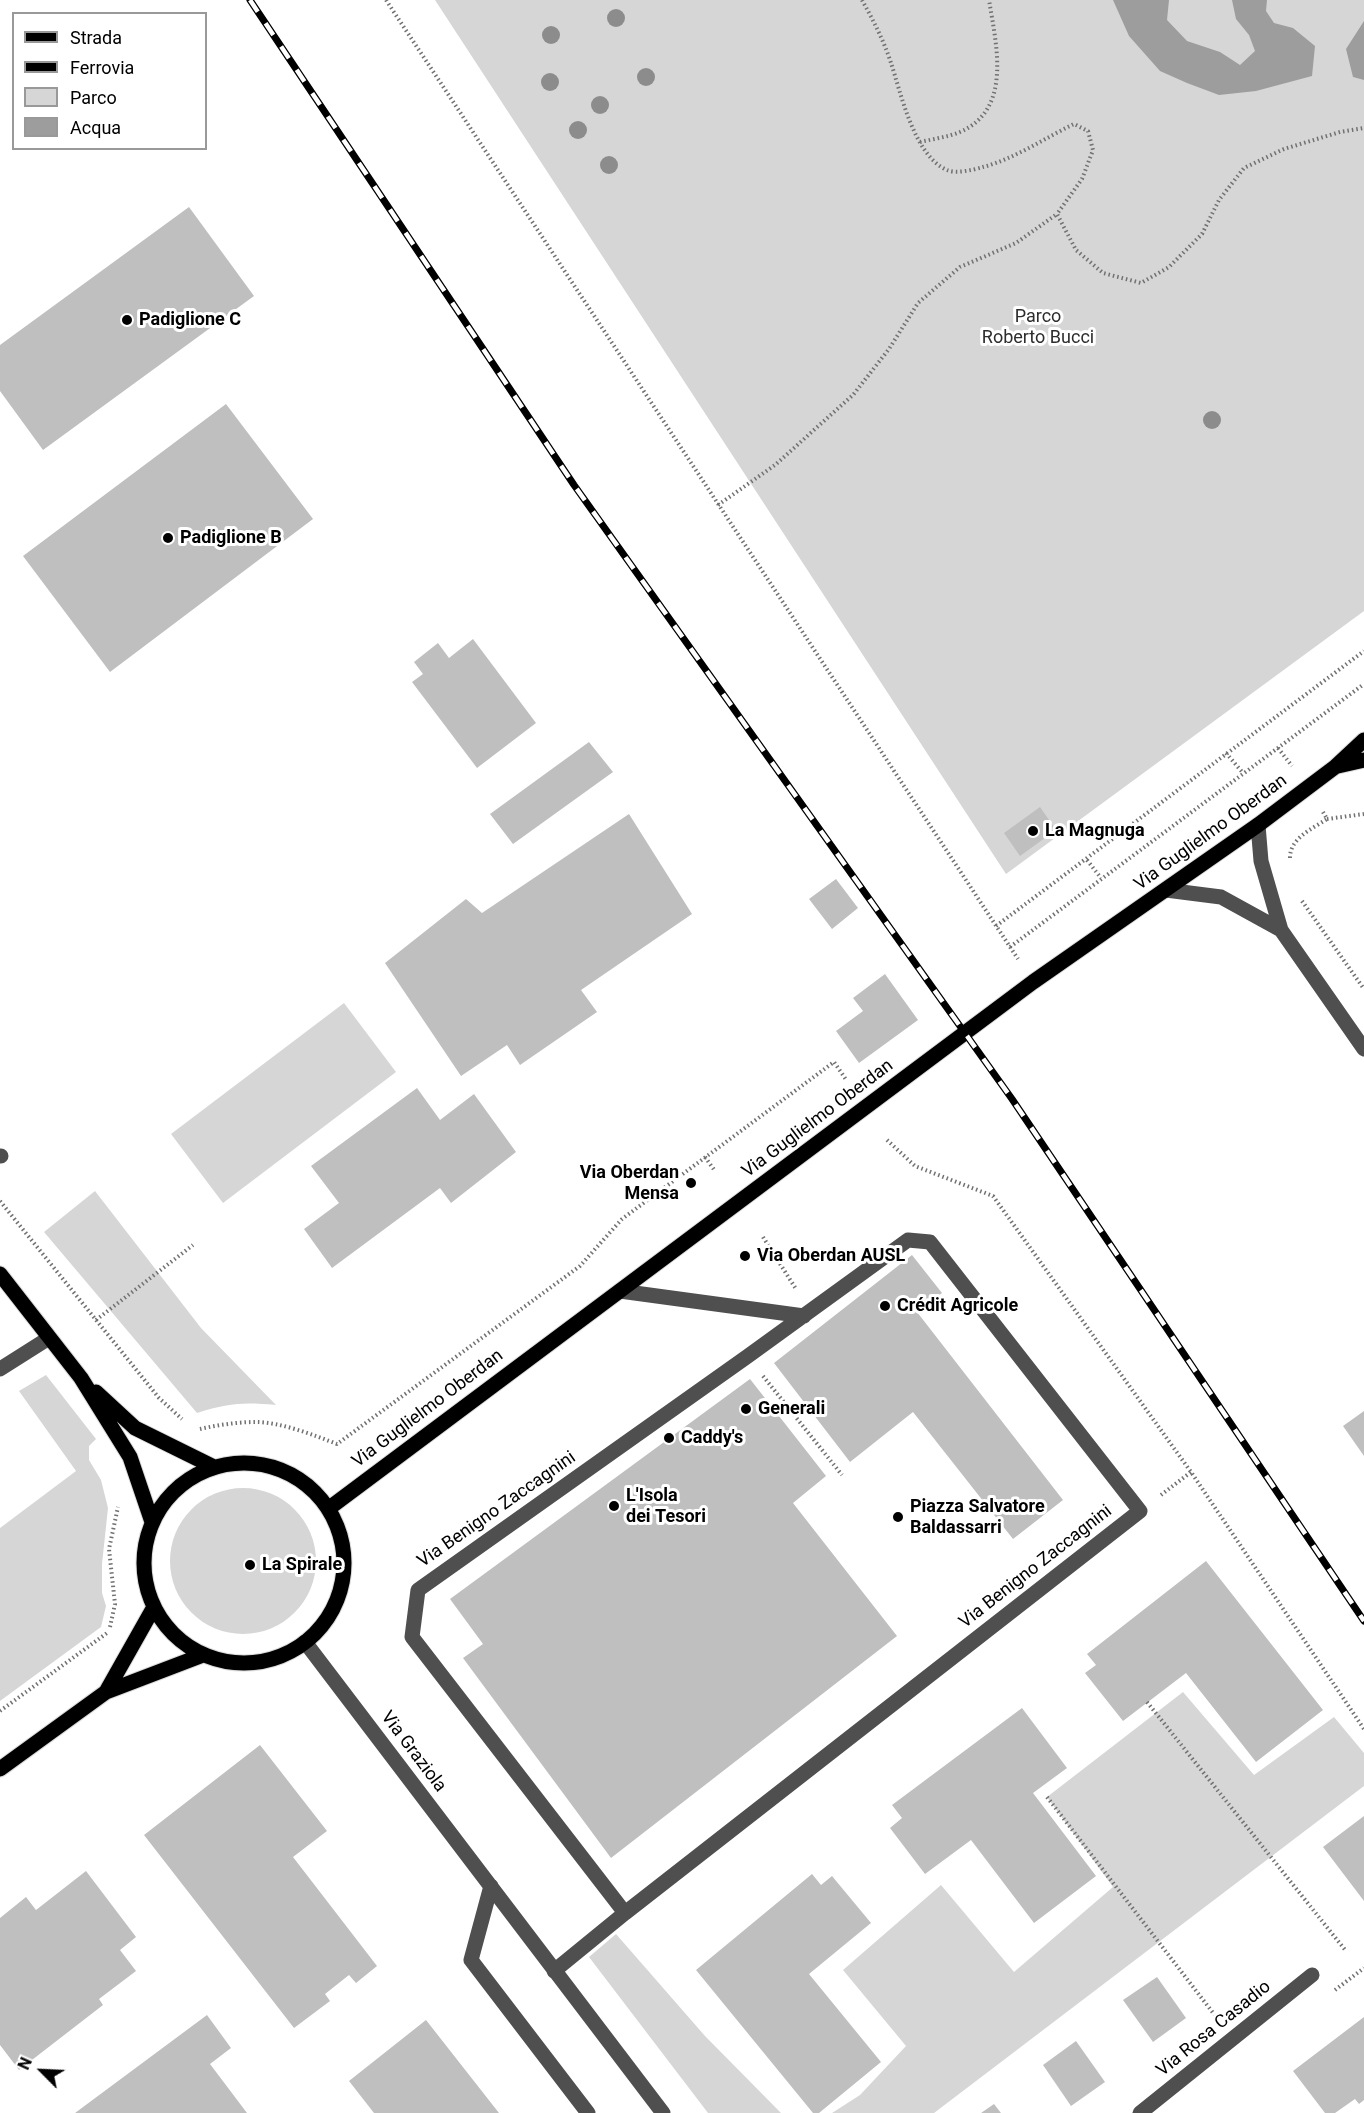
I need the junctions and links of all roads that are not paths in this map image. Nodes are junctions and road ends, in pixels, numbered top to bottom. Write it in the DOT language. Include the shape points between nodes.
graph roads {
  1 [pos="1364,740"];
  2 [pos="1364,760"];
  3 [pos="1335,767"];
  4 [pos="1258,825"];
  5 [pos="1166,890"];
  6 [pos="1281,930"];
  7 [pos="1364,1049"];
  8 [pos="0,1274"];
  9 [pos="620,1291"];
  10 [pos="804,1316"];
  11 [pos="50,1338"];
  12 [pos="0,1369"];
  13 [pos="81,1378"];
  14 [pos="214,1467"];
  15 [pos="328,1509"];
  16 [pos="152,1522"];
  17 [pos="154,1607"];
  18 [pos="305,1642"];
  19 [pos="203,1655"];
  20 [pos="106,1692"];
  21 [pos="0,1769"];
  22 [pos="491,1886"];
  23 [pos="625,1912"];
  24 [pos="555,1971"];
  25 [pos="1312,1975"];
  26 [pos="588,2113"];
  27 [pos="663,2113"];
  28 [pos="1140,2113"];
  1 -- 3 [label="main road, Via Guglielmo Oberdan"];
  2 -- 3 [label="main road, Via Guglielmo Oberdan"];
  3 -- 4 [label="main road, Via Guglielmo Oberdan"];
  4 -- 5 [label="main road, Via Guglielmo Oberdan"];
  4 -- 6 [label="street" via="1261,861"];
  5 -- 6 [label="street" via="1221,897"];
  5 -- 9 [label="main road, Via Guglielmo Oberdan" via="1033,982"];
  6 -- 7 [label="street"];
  8 -- 11 [label="main road"];
  9 -- 10 [label="street"];
  9 -- 15 [label="main road, Via Guglielmo Oberdan"];
  10 -- 23 [label="street, Via Benigno Zaccagnini" via="418,1590 412,1637"];
  10 -- 23 [label="street, Via Benigno Zaccagnini" via="908,1240 930,1242 1140,1511"];
  11 -- 12 [label="street"];
  11 -- 13 [label="main road"];
  13 -- 14 [label="main road" via="135,1428"];
  13 -- 16 [label="main road" via="130,1457"];
  14 -- 15 [label="main road" via="246,1462 279,1468 306,1484"];
  14 -- 16 [label="main road" via="188,1479 167,1498"];
  15 -- 18 [label="main road" via="340,1536 344,1565 341,1584 325,1621"];
  16 -- 17 [label="main road" via="145,1551 145,1580"];
  17 -- 19 [label="main road" via="175,1635"];
  17 -- 20 [label="main road"];
  18 -- 19 [label="main road" via="282,1655 256,1662 229,1662"];
  18 -- 22 [label="street, Via Graziola"];
  19 -- 20 [label="main road"];
  20 -- 21 [label="main road"];
  22 -- 24 [label="street, Via Graziola"];
  22 -- 26 [label="street" via="471,1960"];
  23 -- 24 [label="street, Via Benigno Zaccagnini"];
  24 -- 27 [label="street, Via Graziola"];
  25 -- 28 [label="street, Via Rosa Casadio"];
}
